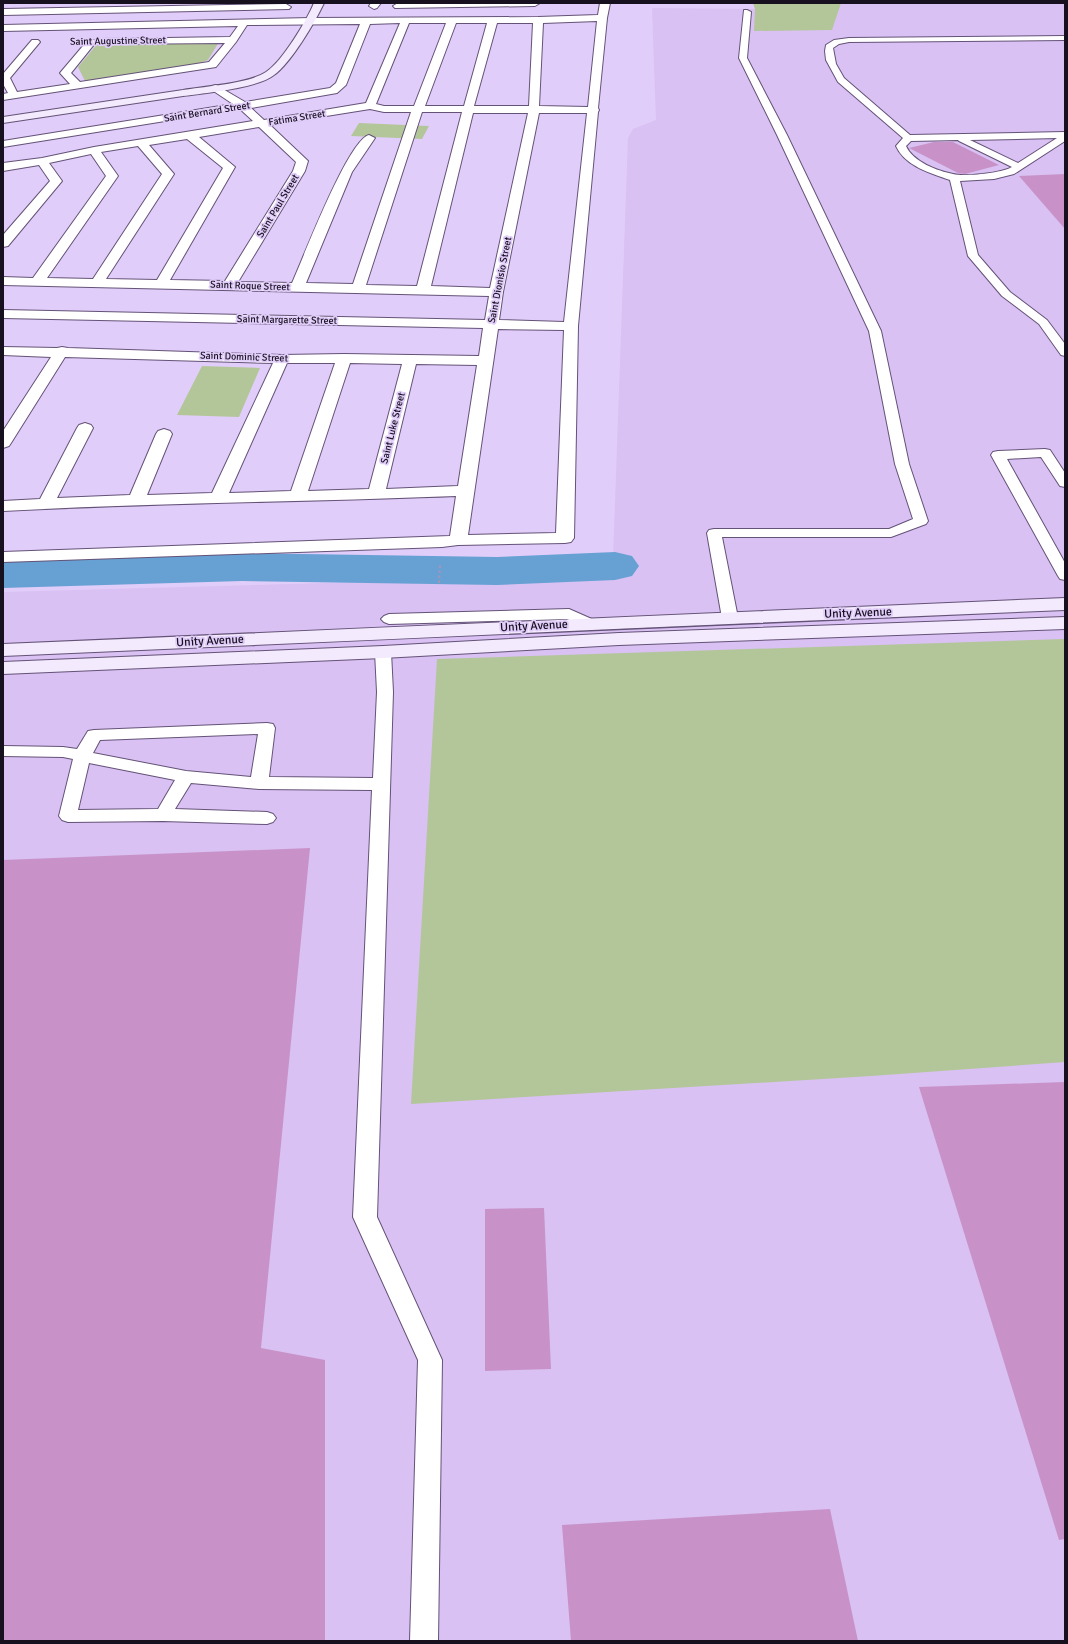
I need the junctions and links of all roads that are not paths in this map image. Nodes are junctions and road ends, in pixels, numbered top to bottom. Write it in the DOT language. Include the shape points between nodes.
graph roads {
  1 [pos="535,3"];
  2 [pos="605,3"];
  3 [pos="238,5"];
  4 [pos="315,5"];
  5 [pos="331,6"];
  6 [pos="378,6"];
  7 [pos="295,7"];
  8 [pos="3,12"];
  9 [pos="747,12"];
  10 [pos="602,18"];
  11 [pos="493,19"];
  12 [pos="406,20"];
  13 [pos="538,20"];
  14 [pos="311,21"];
  15 [pos="366,21"];
  16 [pos="452,21"];
  17 [pos="244,23"];
  18 [pos="3,28"];
  19 [pos="1065,38"];
  20 [pos="233,40"];
  21 [pos="75,42"];
  22 [pos="91,42"];
  23 [pos="22,43"];
  24 [pos="77,85"];
  25 [pos="216,88"];
  26 [pos="14,95"];
  27 [pos="3,96"];
  28 [pos="243,106"];
  29 [pos="370,106"];
  30 [pos="384,109"];
  31 [pos="534,109"];
  32 [pos="418,110"];
  33 [pos="468,110"];
  34 [pos="594,110"];
  35 [pos="3,120"];
  36 [pos="374,121"];
  37 [pos="262,124"];
  38 [pos="191,136"];
  39 [pos="1065,136"];
  40 [pos="369,138"];
  41 [pos="908,138"];
  42 [pos="958,138"];
  43 [pos="141,143"];
  44 [pos="3,144"];
  45 [pos="94,150"];
  46 [pos="42,161"];
  47 [pos="1019,166"];
  48 [pos="3,167"];
  49 [pos="954,178"];
  50 [pos="3,243"];
  51 [pos="3,281"];
  52 [pos="37,282"];
  53 [pos="97,283"];
  54 [pos="161,284"];
  55 [pos="229,286"];
  56 [pos="297,288"];
  57 [pos="358,289"];
  58 [pos="423,291"];
  59 [pos="496,292"];
  60 [pos="3,314"];
  61 [pos="491,324"];
  62 [pos="571,326"];
  63 [pos="3,351"];
  64 [pos="62,351"];
  65 [pos="1065,352"];
  66 [pos="344,358"];
  67 [pos="282,359"];
  68 [pos="410,360"];
  69 [pos="486,361"];
  70 [pos="85,428"];
  71 [pos="164,434"];
  72 [pos="3,443"];
  73 [pos="1065,483"];
  74 [pos="466,491"];
  75 [pos="376,495"];
  76 [pos="298,496"];
  77 [pos="218,498"];
  78 [pos="136,500"];
  79 [pos="46,503"];
  80 [pos="3,506"];
  81 [pos="458,540"];
  82 [pos="3,557"];
  83 [pos="1065,576"];
  84 [pos="1065,604"];
  85 [pos="730,618"];
  86 [pos="389,619"];
  87 [pos="589,623"];
  88 [pos="1065,624"];
  89 [pos="3,650"];
  90 [pos="383,652"];
  91 [pos="3,668"];
  92 [pos="3,751"];
  93 [pos="82,756"];
  94 [pos="186,777"];
  95 [pos="259,783"];
  96 [pos="381,784"];
  97 [pos="163,815"];
  98 [pos="267,818"];
  99 [pos="424,1641"];
  1 -- 6 [label="street"];
  2 -- 10 [label="street"];
  3 -- 7 [label="street"];
  3 -- 8 [label="street"];
  4 -- 5 [label="street"];
  4 -- 14 [label="street"];
  9 -- 85 [label="lane" via="743,58 875,331 902,464 921,522 891,533 714,532"];
  10 -- 13 [label="street"];
  10 -- 34 [label="street"];
  11 -- 13 [label="street"];
  11 -- 16 [label="street"];
  11 -- 33 [label="street"];
  12 -- 15 [label="street"];
  12 -- 16 [label="street"];
  12 -- 29 [label="street"];
  13 -- 31 [label="street, Saint Dionisio Street"];
  14 -- 15 [label="street"];
  14 -- 17 [label="street"];
  14 -- 25 [label="street" via="278,67 270,74 258,80"];
  15 -- 28 [label="street, Saint Bernard Street" via="339,88 322,94"];
  16 -- 32 [label="street"];
  17 -- 18 [label="street"];
  17 -- 20 [label="street"];
  19 -- 41 [label="lane" via="849,40 837,42 829,47 828,53 841,80"];
  20 -- 22 [label="street, Saint Augustine Street"];
  20 -- 24 [label="street" via="212,65"];
  21 -- 22 [label="street, Saint Augustine Street"];
  22 -- 24 [label="street" via="65,73"];
  23 -- 26 [label="street" via="39,42 4,78"];
  24 -- 26 [label="street"];
  25 -- 28 [label="street, Saint Paul Street"];
  25 -- 35 [label="street"];
  26 -- 27 [label="street"];
  28 -- 37 [label="street, Saint Paul Street"];
  28 -- 44 [label="street, Saint Bernard Street"];
  29 -- 30 [label="street, Fatima Street"];
  29 -- 37 [label="street, Fatima Street"];
  30 -- 32 [label="street, Fatima Street"];
  30 -- 36 [label="street"];
  31 -- 33 [label="street, Fatima Street"];
  31 -- 34 [label="street, Fatima Street"];
  31 -- 59 [label="street, Saint Dionisio Street"];
  32 -- 33 [label="street, Fatima Street"];
  32 -- 57 [label="street"];
  33 -- 58 [label="street"];
  34 -- 62 [label="street"];
  37 -- 38 [label="street, Fatima Street"];
  37 -- 55 [label="street, Saint Paul Street" via="302,161 299,171"];
  38 -- 43 [label="street, Fatima Street"];
  38 -- 54 [label="street" via="229,167"];
  39 -- 42 [label="lane"];
  39 -- 47 [label="lane"];
  40 -- 56 [label="street" via="346,172"];
  41 -- 42 [label="lane"];
  41 -- 49 [label="lane" via="901,146 910,157 927,168"];
  42 -- 47 [label="lane"];
  43 -- 45 [label="street, Fatima Street"];
  43 -- 53 [label="street" via="168,174"];
  45 -- 46 [label="street, Fatima Street"];
  45 -- 52 [label="street" via="112,176"];
  46 -- 48 [label="street, Fatima Street"];
  46 -- 50 [label="street" via="56,181"];
  47 -- 49 [label="lane" via="1011,172 994,176"];
  49 -- 65 [label="lane" via="973,256 1006,294 1043,322"];
  51 -- 52 [label="street, Saint Roque Street"];
  52 -- 53 [label="street, Saint Roque Street"];
  53 -- 54 [label="street, Saint Roque Street"];
  54 -- 55 [label="street, Saint Roque Street"];
  55 -- 56 [label="street, Saint Roque Street"];
  56 -- 57 [label="street, Saint Roque Street"];
  57 -- 58 [label="street, Saint Roque Street"];
  58 -- 59 [label="street, Saint Roque Street"];
  59 -- 61 [label="street, Saint Dionisio Street"];
  60 -- 61 [label="street, Saint Margarette Street"];
  61 -- 62 [label="street, Saint Margarette Street"];
  61 -- 69 [label="street, Saint Dionisio Street"];
  62 -- 81 [label="street" via="565,538"];
  63 -- 64 [label="street, Saint Dominic Street"];
  64 -- 67 [label="street, Saint Dominic Street"];
  64 -- 72 [label="street"];
  66 -- 67 [label="street, Saint Dominic Street"];
  66 -- 68 [label="street, Saint Dominic Street"];
  66 -- 76 [label="street"];
  67 -- 77 [label="street"];
  68 -- 69 [label="street, Saint Dominic Street"];
  68 -- 75 [label="street, Saint Luke Street"];
  69 -- 74 [label="street, Saint Dionisio Street"];
  70 -- 79 [label="street"];
  71 -- 78 [label="street"];
  73 -- 83 [label="lane" via="1045,453 998,455"];
  74 -- 75 [label="street"];
  74 -- 81 [label="street, Saint Dionisio Street"];
  75 -- 76 [label="street"];
  76 -- 77 [label="street"];
  77 -- 78 [label="street"];
  78 -- 79 [label="street"];
  79 -- 80 [label="street"];
  81 -- 82 [label="street"];
  84 -- 85 [label="street, Unity Avenue"];
  85 -- 87 [label="street, Unity Avenue"];
  86 -- 87 [label="lane" via="569,614"];
  87 -- 89 [label="street, Unity Avenue"];
  88 -- 90 [label="street, Unity Avenue" via="619,639"];
  90 -- 91 [label="street, Unity Avenue"];
  90 -- 96 [label="lane" via="385,692"];
  92 -- 93 [label="lane" via="64,752"];
  93 -- 94 [label="lane"];
  93 -- 95 [label="lane" via="94,735 267,728"];
  93 -- 97 [label="lane" via="68,816"];
  94 -- 95 [label="lane"];
  94 -- 97 [label="lane"];
  95 -- 96 [label="lane"];
  96 -- 99 [label="lane" via="365,1217 430,1360"];
  97 -- 98 [label="lane"];
}
